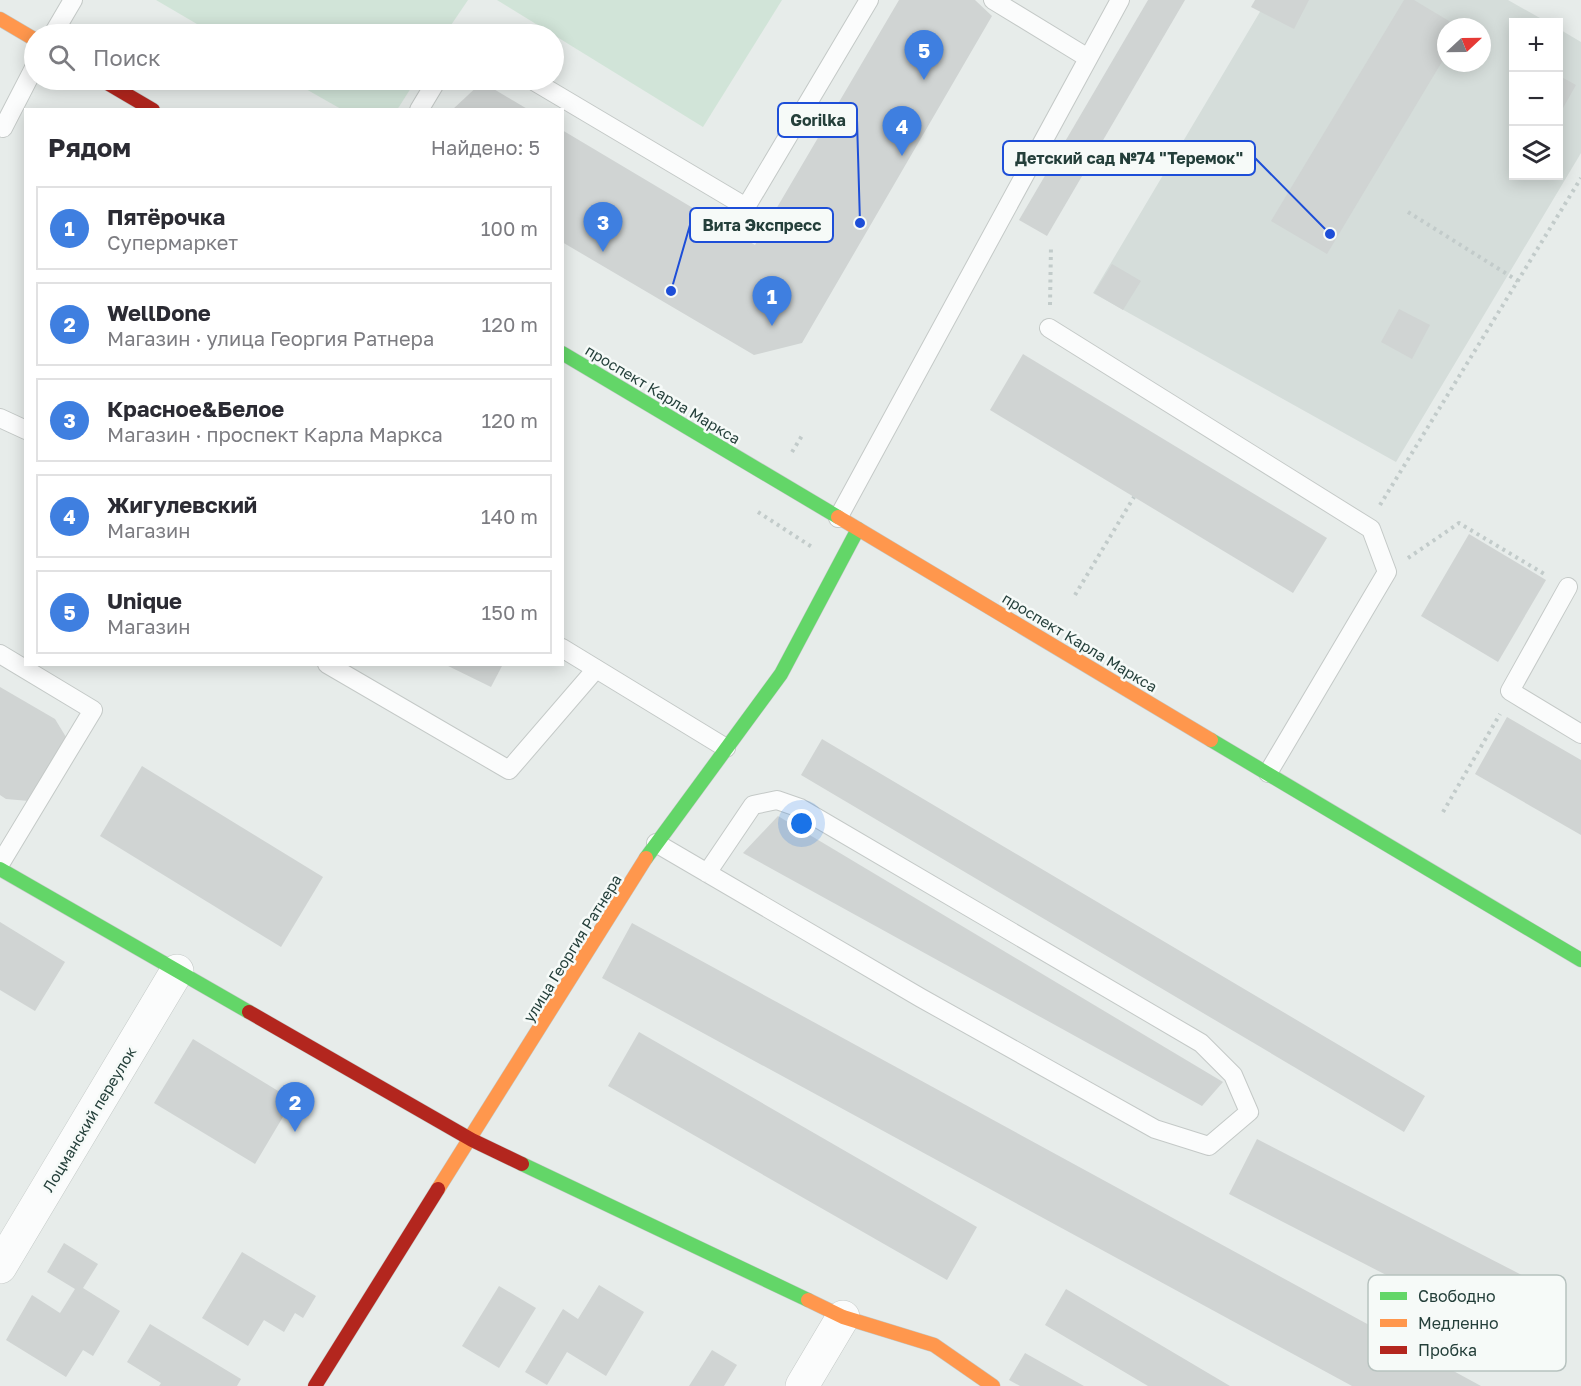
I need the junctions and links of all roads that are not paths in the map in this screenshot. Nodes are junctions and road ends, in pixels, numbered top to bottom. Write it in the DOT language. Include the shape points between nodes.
graph roads {
  1 [pos="74,0"];
  2 [pos="869,0"];
  3 [pos="993,0"];
  4 [pos="1120,0"];
  5 [pos="0,19"];
  6 [pos="59,24"];
  7 [pos="24,33"];
  8 [pos="1088,58"];
  9 [pos="24,86"];
  10 [pos="119,90"];
  11 [pos="431,90"];
  12 [pos="549,90"];
  13 [pos="150,108"];
  14 [pos="420,108"];
  15 [pos="1,129"];
  16 [pos="1049,328"];
  17 [pos="564,354"];
  18 [pos="0,418"];
  19 [pos="24,429"];
  20 [pos="838,518"];
  21 [pos="858,529"];
  22 [pos="1568,587"];
  23 [pos="564,649"];
  24 [pos="0,654"];
  25 [pos="330,666"];
  26 [pos="597,669"];
  27 [pos="1581,734"];
  28 [pos="726,748"];
  29 [pos="1268,773"];
  30 [pos="656,843"];
  31 [pos="0,866"];
  32 [pos="707,873"];
  33 [pos="1581,960"];
  34 [pos="177,971"];
  35 [pos="471,1140"];
  36 [pos="0,1267"];
  37 [pos="843,1317"];
  38 [pos="315,1386"];
  39 [pos="801,1386"];
  40 [pos="993,1386"];
  1 -- 6 [label="lane"];
  2 -- 12 [label="lane" via="746,207"];
  3 -- 8 [label="lane"];
  4 -- 8 [label="lane"];
  5 -- 7 [label="street"];
  8 -- 20 [label="lane"];
  9 -- 15 [label="lane"];
  10 -- 13 [label="street"];
  11 -- 14 [label="lane"];
  16 -- 29 [label="lane" via="1371,529 1387,572"];
  17 -- 20 [label="street, проспект Карла Маркса"];
  18 -- 19 [label="lane"];
  20 -- 21 [label="street, проспект Карла Маркса"];
  21 -- 28 [label="street, улица Георгия Ратнера" via="782,674"];
  21 -- 29 [label="street, проспект Карла Маркса"];
  22 -- 27 [label="lane" via="1510,692"];
  23 -- 26 [label="lane"];
  24 -- 31 [label="lane" via="93,710"];
  25 -- 26 [label="lane" via="510,770"];
  26 -- 28 [label="lane"];
  28 -- 30 [label="street, улица Георгия Ратнера"];
  29 -- 33 [label="street, проспект Карла Маркса"];
  30 -- 32 [label="lane"];
  30 -- 35 [label="street, улица Георгия Ратнера"];
  31 -- 34 [label="street"];
  32 -- 32 [label="lane" via="1155,1129 1209,1146 1249,1112 1233,1075 1201,1043 800,808 777,800 753,805"];
  34 -- 35 [label="street"];
  34 -- 36 [label="street, Лоцманский переулок"];
  35 -- 37 [label="street"];
  35 -- 38 [label="street, улица Георгия Ратнера"];
  37 -- 39 [label="street"];
  37 -- 40 [label="street" via="934,1345"];
}
